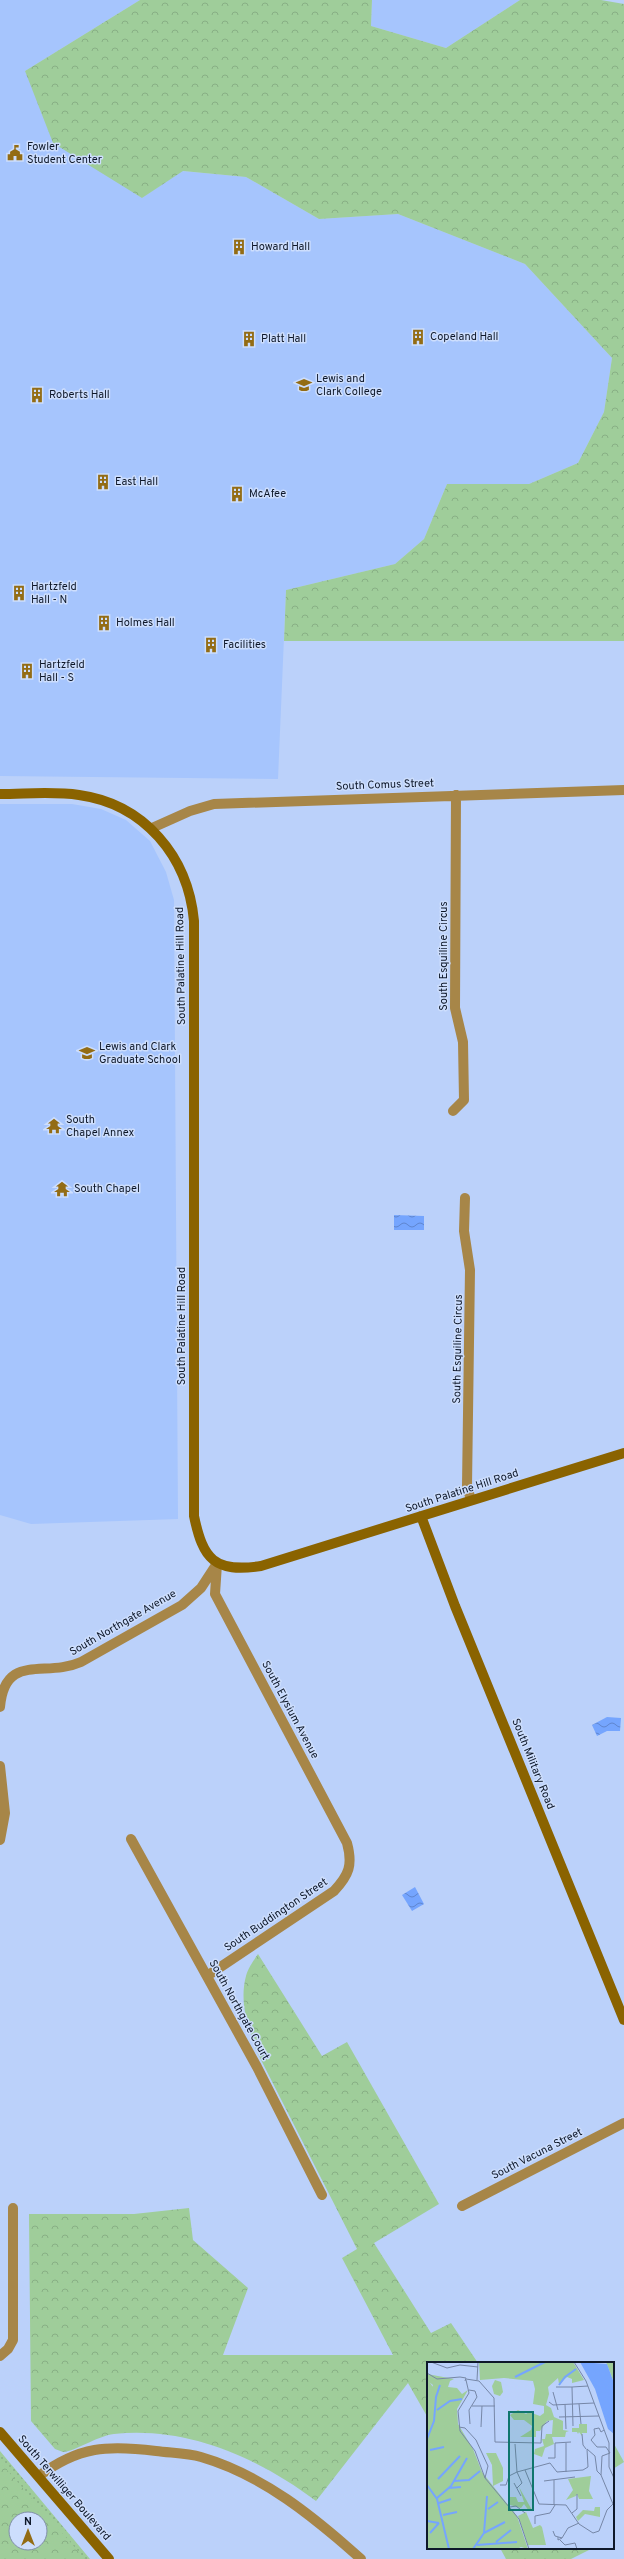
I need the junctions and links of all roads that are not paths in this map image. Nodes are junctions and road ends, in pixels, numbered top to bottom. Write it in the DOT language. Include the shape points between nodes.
graph roads {
  1 [pos="624,790"];
  2 [pos="0,794"];
  3 [pos="456,795"];
  4 [pos="152,828"];
  5 [pos="453,1111"];
  6 [pos="464,1198"];
  7 [pos="624,1453"];
  8 [pos="471,1500"];
  9 [pos="421,1516"];
  10 [pos="217,1564"];
  11 [pos="0,1707"];
  12 [pos="0,1766"];
  13 [pos="131,1839"];
  14 [pos="0,1840"];
  15 [pos="351,1867"];
  16 [pos="207,1976"];
  17 [pos="624,2020"];
  18 [pos="624,2123"];
  19 [pos="322,2195"];
  20 [pos="462,2206"];
  21 [pos="13,2208"];
  22 [pos="0,2356"];
  23 [pos="0,2432"];
  24 [pos="39,2476"];
  25 [pos="109,2559"];
  26 [pos="361,2559"];
  1 -- 3 [label="street, South Comus Street"];
  2 -- 4 [label="street, South Palatine Hill Road" via="66,794 95,798 135,815"];
  3 -- 4 [label="street, South Comus Street" via="214,804 190,811"];
  3 -- 5 [label="street, South Esquiline Circus" via="455,1008 463,1042 464,1100"];
  4 -- 10 [label="street, South Palatine Hill Road" via="163,839 182,871 190,895 194,921 194,1516 202,1548"];
  6 -- 8 [label="street, South Esquiline Circus" via="464,1231 470,1270 467,1486"];
  7 -- 8 [label="street, South Palatine Hill Road"];
  8 -- 9 [label="street, South Palatine Hill Road"];
  9 -- 10 [label="street, South Palatine Hill Road" via="261,1566 235,1568"];
  9 -- 17 [label="street, South Military Road" via="458,1614"];
  10 -- 11 [label="street, South Northgate Avenue" via="201,1588 182,1605 81,1662 66,1668 20,1670 13,1674 5,1686"];
  10 -- 15 [label="street, South Elysium Avenue" via="215,1594 347,1843"];
  12 -- 14 [label="street" via="5,1813"];
  13 -- 16 [label="street, South Northgate Court"];
  15 -- 16 [label="street, South Buddington Street" via="349,1874 334,1891"];
  16 -- 19 [label="street, South Northgate Court"];
  18 -- 20 [label="street, South Vacuna Street"];
  21 -- 22 [label="street" via="13,2340"];
  23 -- 24 [label="street, South Terwilliger Boulevard"];
  24 -- 25 [label="street, South Terwilliger Boulevard"];
  24 -- 26 [label="street" via="70,2456 103,2448 122,2446 201,2457 240,2472 273,2490 322,2524"];
}
